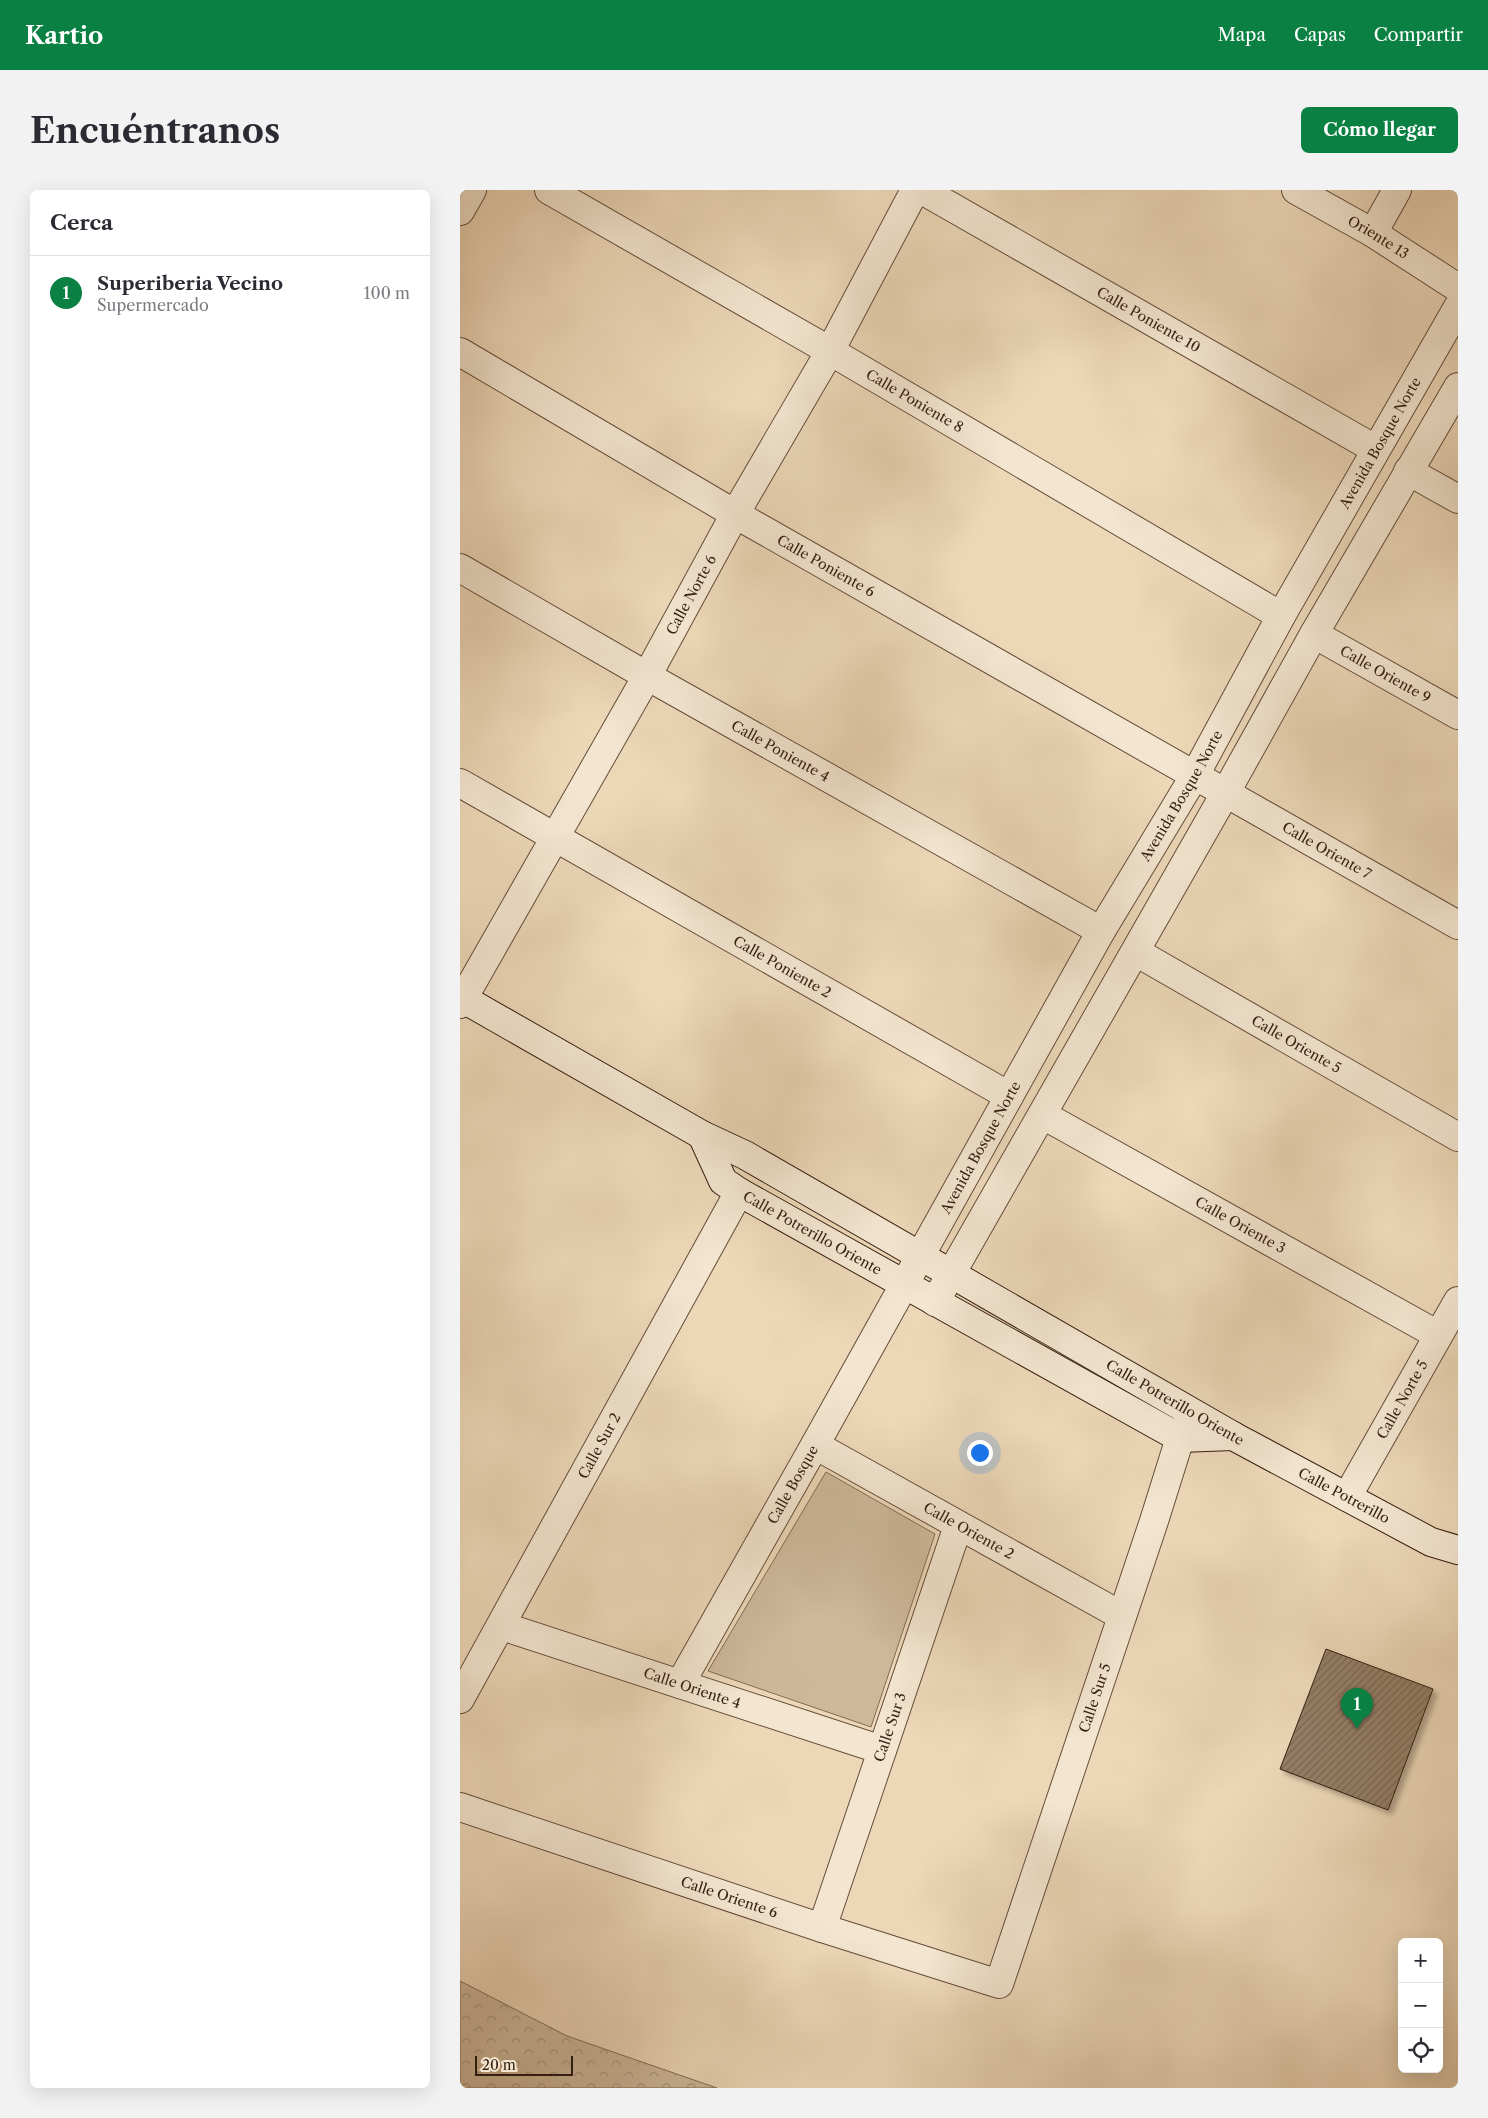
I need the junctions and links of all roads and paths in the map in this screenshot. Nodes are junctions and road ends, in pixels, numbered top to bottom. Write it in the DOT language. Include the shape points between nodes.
graph roads {
  1 [pos="472,190"];
  2 [pos="549,190"];
  3 [pos="915,190"];
  4 [pos="922,190"];
  5 [pos="1296,190"];
  6 [pos="1397,190"];
  7 [pos="460,211"];
  8 [pos="1374,233"];
  9 [pos="1458,288"];
  10 [pos="1458,307"];
  11 [pos="830,351"];
  12 [pos="460,352"];
  13 [pos="1458,387"];
  14 [pos="1375,449"];
  15 [pos="1408,471"];
  16 [pos="1458,499"];
  17 [pos="735,514"];
  18 [pos="460,568"];
  19 [pos="1281,616"];
  20 [pos="1314,634"];
  21 [pos="647,676"];
  22 [pos="1458,716"];
  23 [pos="1195,776"];
  24 [pos="460,783"];
  25 [pos="1226,792"];
  26 [pos="556,838"];
  27 [pos="1458,925"];
  28 [pos="1101,931"];
  29 [pos="1136,952"];
  30 [pos="461,1000"];
  31 [pos="1009,1096"];
  32 [pos="1043,1115"];
  33 [pos="702,1135"];
  34 [pos="1458,1137"];
  35 [pos="740,1192"];
  36 [pos="920,1255"];
  37 [pos="952,1272"];
  38 [pos="904,1285"];
  39 [pos="1458,1301"];
  40 [pos="935,1302"];
  41 [pos="1438,1336"];
  42 [pos="1192,1412"];
  43 [pos="1232,1436"];
  44 [pos="1180,1438"];
  45 [pos="815,1445"];
  46 [pos="1347,1497"];
  47 [pos="958,1526"];
  48 [pos="1458,1550"];
  49 [pos="1122,1616"];
  50 [pos="502,1626"];
  51 [pos="680,1684"];
  52 [pos="460,1699"];
  53 [pos="882,1750"];
  54 [pos="460,1807"];
  55 [pos="822,1928"];
  56 [pos="999,1984"];
  1 -- 7 [label="street"];
  2 -- 11 [label="street, Calle Poniente 8"];
  3 -- 11 [label="street, Calle Norte 6"];
  4 -- 14 [label="street, Calle Poniente 10"];
  5 -- 8 [label="street, Oriente 13"];
  6 -- 8 [label="street"];
  8 -- 9 [label="street, Oriente 13"];
  10 -- 14 [label="street, Avenida Bosque Norte"];
  11 -- 17 [label="street, Calle Norte 6"];
  11 -- 19 [label="street, Calle Poniente 8"];
  12 -- 17 [label="street, Calle Poniente 6"];
  13 -- 15 [label="street"];
  14 -- 19 [label="street, Avenida Bosque Norte"];
  15 -- 16 [label="street"];
  15 -- 20 [label="street"];
  17 -- 21 [label="street, Calle Norte 6"];
  17 -- 23 [label="street, Calle Poniente 6"];
  18 -- 21 [label="street, Calle Poniente 4"];
  19 -- 23 [label="street, Avenida Bosque Norte"];
  20 -- 22 [label="street, Calle Oriente 9"];
  20 -- 25 [label="street"];
  21 -- 26 [label="street, Calle Norte 6"];
  21 -- 28 [label="street, Calle Poniente 4"];
  23 -- 25 [label="street, Calle Oriente 7"];
  23 -- 28 [label="street, Avenida Bosque Norte"];
  24 -- 26 [label="street, Calle Poniente 2"];
  25 -- 27 [label="street, Calle Oriente 7"];
  25 -- 29 [label="street"];
  26 -- 30 [label="street, Calle Norte 6"];
  26 -- 31 [label="street, Calle Poniente 2"];
  28 -- 31 [label="street, Avenida Bosque Norte"];
  29 -- 32 [label="street"];
  29 -- 34 [label="street, Calle Oriente 5"];
  30 -- 33 [label="street, Calle Potrerillo Oriente"];
  31 -- 36 [label="street, Avenida Bosque Norte"];
  32 -- 37 [label="street"];
  32 -- 41 [label="street, Calle Oriente 3"];
  33 -- 35 [label="street, Calle Potrerillo Oriente" via="723,1182"];
  33 -- 36 [label="street, Calle Potrerillo Oriente" via="745,1154"];
  35 -- 38 [label="street, Calle Potrerillo Oriente"];
  35 -- 50 [label="street, Calle Sur 2"];
  36 -- 37 [label="street, Calle Potrerillo Oriente"];
  36 -- 38 [label="street, Avenida Bosque Norte"];
  37 -- 40 [label="street"];
  37 -- 42 [label="street, Calle Potrerillo Oriente"];
  38 -- 40 [label="street, Calle Potrerillo Oriente"];
  38 -- 45 [label="street, Calle Bosque"];
  39 -- 41 [label="street, Calle Norte 5"];
  40 -- 44 [label="street, Calle Potrerillo Oriente"];
  41 -- 46 [label="street, Calle Norte 5"];
  42 -- 43 [label="street, Calle Potrerillo Oriente"];
  42 -- 44 [label="street, Calle Sur 5"];
  43 -- 44 [label="street, Calle Potrerillo Oriente"];
  43 -- 46 [label="street, Calle Potrerillo"];
  44 -- 49 [label="street, Calle Sur 5"];
  45 -- 47 [label="street, Calle Oriente 2"];
  45 -- 51 [label="street, Calle Bosque"];
  46 -- 48 [label="street, Calle Potrerillo" via="1431,1542"];
  47 -- 49 [label="street, Calle Oriente 2"];
  47 -- 53 [label="street, Calle Sur 3"];
  49 -- 56 [label="street, Calle Sur 5"];
  50 -- 51 [label="street, Calle Oriente 4"];
  50 -- 52 [label="street, Calle Sur 2"];
  51 -- 53 [label="street, Calle Oriente 4"];
  53 -- 55 [label="street, Calle Sur 3"];
  54 -- 55 [label="street, Calle Oriente 6"];
  55 -- 56 [label="street, Calle Oriente 6"];
}
